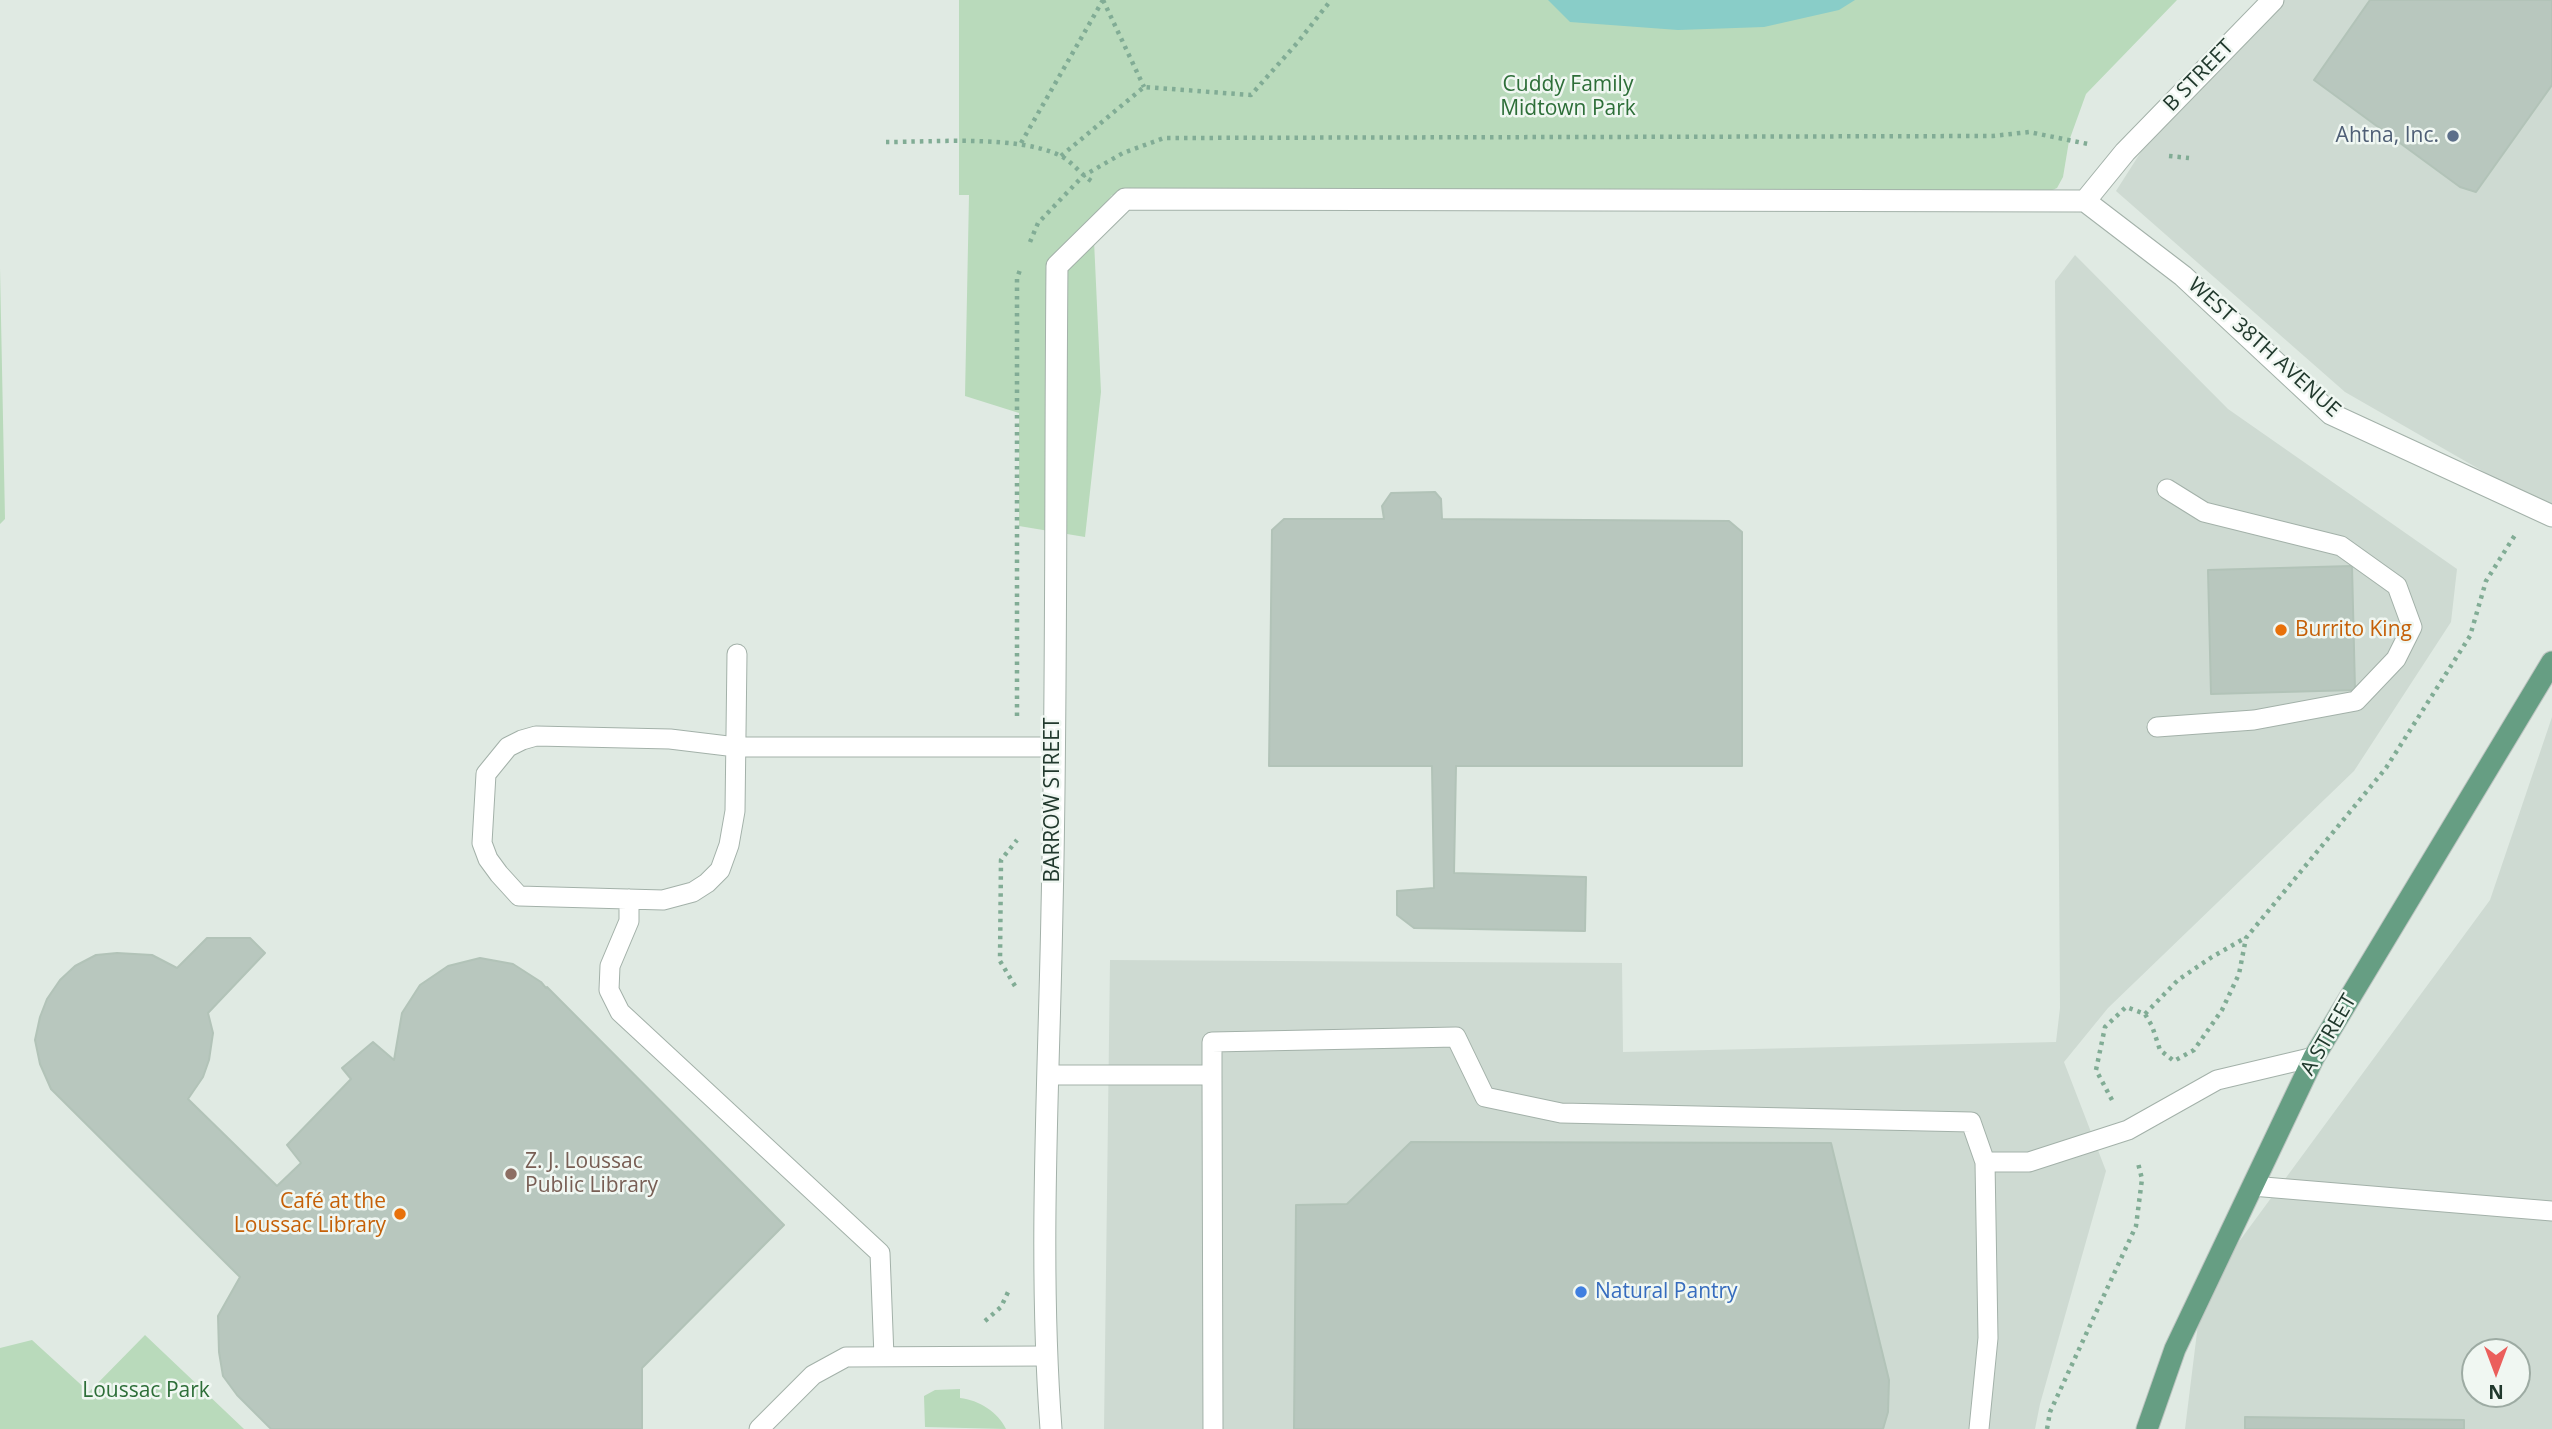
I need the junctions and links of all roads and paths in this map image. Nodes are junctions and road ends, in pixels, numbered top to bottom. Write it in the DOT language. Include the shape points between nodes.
graph roads {
  1 [pos="1103,0"];
  2 [pos="1331,0"];
  3 [pos="2273,0"];
  4 [pos="1144,87"];
  5 [pos="887,142"];
  6 [pos="1021,143"];
  7 [pos="2125,152"];
  8 [pos="1061,156"];
  9 [pos="2189,158"];
  10 [pos="1083,176"];
  11 [pos="1125,198"];
  12 [pos="2085,201"];
  13 [pos="1029,245"];
  14 [pos="1021,267"];
  15 [pos="2167,489"];
  16 [pos="2542,512"];
  17 [pos="737,654"];
  18 [pos="2552,662"];
  19 [pos="2157,727"];
  20 [pos="736,747"];
  21 [pos="1017,747"];
  22 [pos="1053,747"];
  23 [pos="1017,828"];
  24 [pos="629,899"];
  25 [pos="2246,938"];
  26 [pos="1016,987"];
  27 [pos="2145,1014"];
  28 [pos="2314,1056"];
  29 [pos="1048,1075"];
  30 [pos="1212,1075"];
  31 [pos="2128,1130"];
  32 [pos="1985,1162"];
  33 [pos="2252,1186"];
  34 [pos="2552,1211"];
  35 [pos="1015,1280"];
  36 [pos="979,1327"];
  37 [pos="1045,1356"];
  38 [pos="884,1357"];
  39 [pos="759,1429"];
  40 [pos="1051,1429"];
  41 [pos="1213,1429"];
  42 [pos="1979,1429"];
  43 [pos="2047,1429"];
  44 [pos="2147,1429"];
  1 -- 4 [label="path"];
  1 -- 6 [label="path"];
  2 -- 4 [label="path" via="1251,95"];
  3 -- 7 [label="street, B STREET"];
  4 -- 8 [label="path"];
  5 -- 6 [label="path"];
  6 -- 8 [label="path"];
  7 -- 9 [label="path"];
  7 -- 10 [label="path" via="2029,132 1993,136 1164,138"];
  7 -- 12 [label="street"];
  8 -- 10 [label="path"];
  10 -- 11 [label="path"];
  10 -- 13 [label="path" via="1038,223"];
  11 -- 12 [label="street"];
  11 -- 22 [label="street, BARROW STREET" via="1057,266"];
  12 -- 16 [label="street, WEST 38TH AVENUE" via="2183,276 2331,414"];
  14 -- 21 [label="path" via="1017,278"];
  15 -- 19 [label="lane" via="2204,512 2341,545 2397,586 2412,627 2396,659 2356,701 2254,720"];
  16 -- 25 [label="path" via="2486,581 2470,636 2386,768"];
  17 -- 20 [label="lane"];
  18 -- 28 [label="main road, A STREET"];
  20 -- 21 [label="lane"];
  20 -- 24 [label="lane" via="735,811 720,870 693,892 663,900"];
  20 -- 24 [label="lane" via="670,739 536,736 508,747 486,774 482,843 488,859 519,896"];
  21 -- 22 [label="lane"];
  22 -- 29 [label="street, BARROW STREET"];
  23 -- 26 [label="path" via="1017,841 1001,860 1000,961"];
  24 -- 38 [label="lane" via="629,921 610,967 609,990 620,1012 880,1253"];
  25 -- 27 [label="path" via="2178,980"];
  25 -- 27 [label="path" via="2239,974 2222,1010 2194,1050 2174,1061 2160,1050"];
  27 -- 31 [label="path" via="2126,1007 2105,1027 2096,1070"];
  28 -- 31 [label="lane" via="2217,1080"];
  28 -- 33 [label="main road, A STREET"];
  29 -- 30 [label="lane"];
  29 -- 37 [label="street, BARROW STREET"];
  30 -- 32 [label="lane" via="1212,1042 1456,1037 1485,1097 1562,1114 1971,1122"];
  30 -- 41 [label="lane"];
  31 -- 32 [label="lane" via="2029,1162"];
  31 -- 43 [label="path" via="2142,1179 2136,1226 2050,1412"];
  32 -- 42 [label="lane" via="1987,1338"];
  33 -- 34 [label="lane"];
  33 -- 44 [label="main road, A STREET" via="2175,1349"];
  35 -- 36 [label="path" via="1001,1307"];
  37 -- 38 [label="lane"];
  37 -- 40 [label="street, BARROW STREET"];
  38 -- 39 [label="lane" via="846,1357 813,1375"];
}
